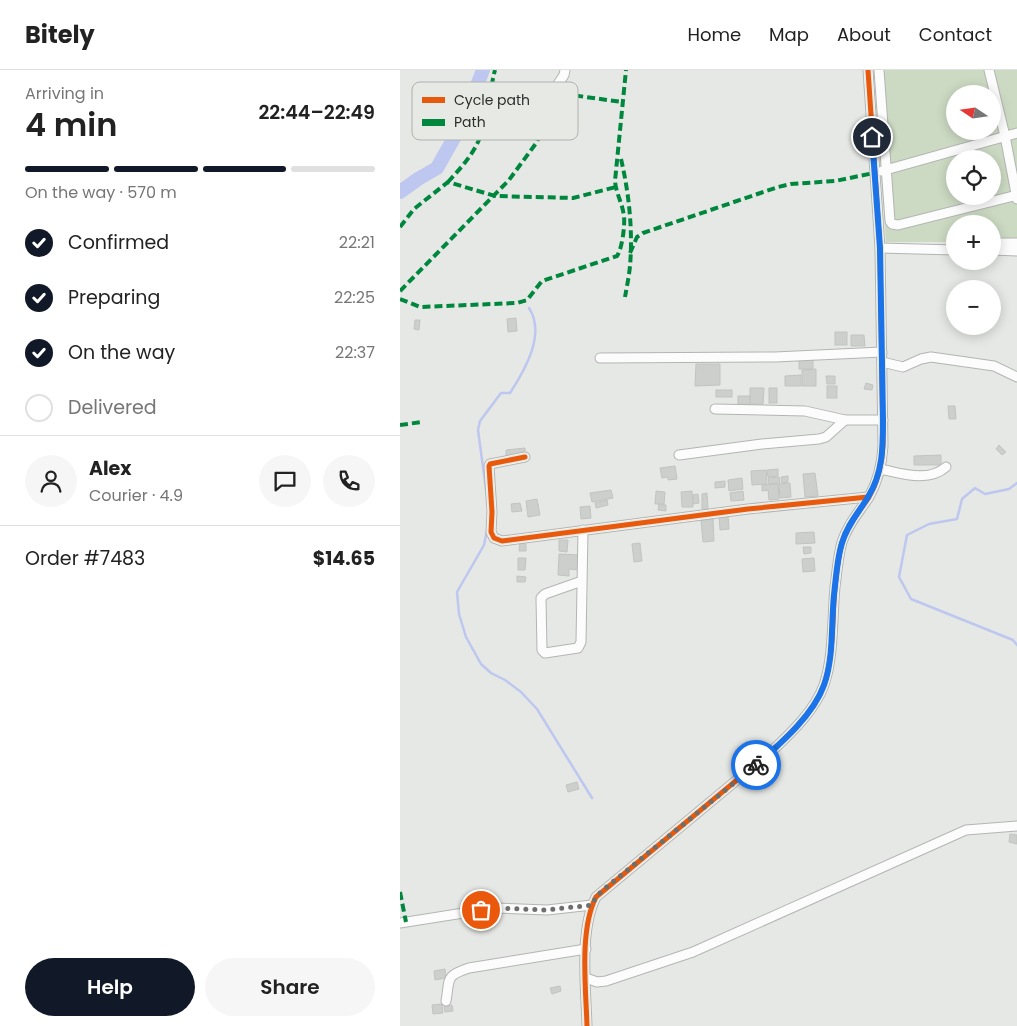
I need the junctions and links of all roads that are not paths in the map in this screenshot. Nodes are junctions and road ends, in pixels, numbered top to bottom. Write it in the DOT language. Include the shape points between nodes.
graph roads {
  1 [pos="565,70"];
  2 [pos="868,70"];
  3 [pos="879,70"];
  4 [pos="989,70"];
  5 [pos="559,82"];
  6 [pos="1017,133"];
  7 [pos="1005,136"];
  8 [pos="885,170"];
  9 [pos="874,173"];
  10 [pos="1017,197"];
  11 [pos="1001,243"];
  12 [pos="1017,243"];
  13 [pos="880,248"];
  14 [pos="946,250"];
  15 [pos="1001,250"];
  16 [pos="1017,251"];
  17 [pos="882,352"];
  18 [pos="600,358"];
  19 [pos="882,362"];
  20 [pos="1017,377"];
  21 [pos="715,409"];
  22 [pos="846,420"];
  23 [pos="883,420"];
  24 [pos="679,455"];
  25 [pos="525,458"];
  26 [pos="946,467"];
  27 [pos="880,469"];
  28 [pos="868,497"];
  29 [pos="583,530"];
  30 [pos="582,582"];
  31 [pos="1017,826"];
  32 [pos="592,905"];
  33 [pos="400,923"];
  34 [pos="586,949"];
  35 [pos="586,978"];
  36 [pos="446,1000"];
  37 [pos="587,1026"];
  1 -- 5 [label="street"];
  2 -- 9 [label="street"];
  3 -- 8 [label="street"];
  4 -- 7 [label="street"];
  6 -- 7 [label="street"];
  7 -- 8 [label="street"];
  7 -- 10 [label="street"];
  8 -- 9 [label="street"];
  8 -- 10 [label="street" via="892,224"];
  9 -- 13 [label="street"];
  11 -- 12 [label="street"];
  13 -- 14 [label="street"];
  13 -- 17 [label="street"];
  15 -- 16 [label="street"];
  17 -- 18 [label="street" via="775,357"];
  17 -- 19 [label="street"];
  19 -- 20 [label="street" via="903,367 931,357 994,366"];
  19 -- 23 [label="street"];
  21 -- 22 [label="street" via="804,411"];
  22 -- 23 [label="street"];
  22 -- 24 [label="street" via="819,439"];
  23 -- 27 [label="street"];
  25 -- 29 [label="street" via="488,466 494,538 502,541"];
  26 -- 27 [label="street" via="940,473 924,476"];
  27 -- 28 [label="street"];
  28 -- 29 [label="street"];
  28 -- 32 [label="street" via="851,521 841,544 829,661 818,698 773,750 603,890"];
  29 -- 30 [label="street"];
  30 -- 30 [label="street" via="581,645 545,653 542,650 541,598 544,594"];
  31 -- 35 [label="street" via="966,830 693,952 606,981"];
  32 -- 33 [label="street" via="547,910 495,908"];
  32 -- 34 [label="street"];
  34 -- 35 [label="street"];
  34 -- 36 [label="street" via="454,973 450,977"];
  35 -- 37 [label="street"];
}
